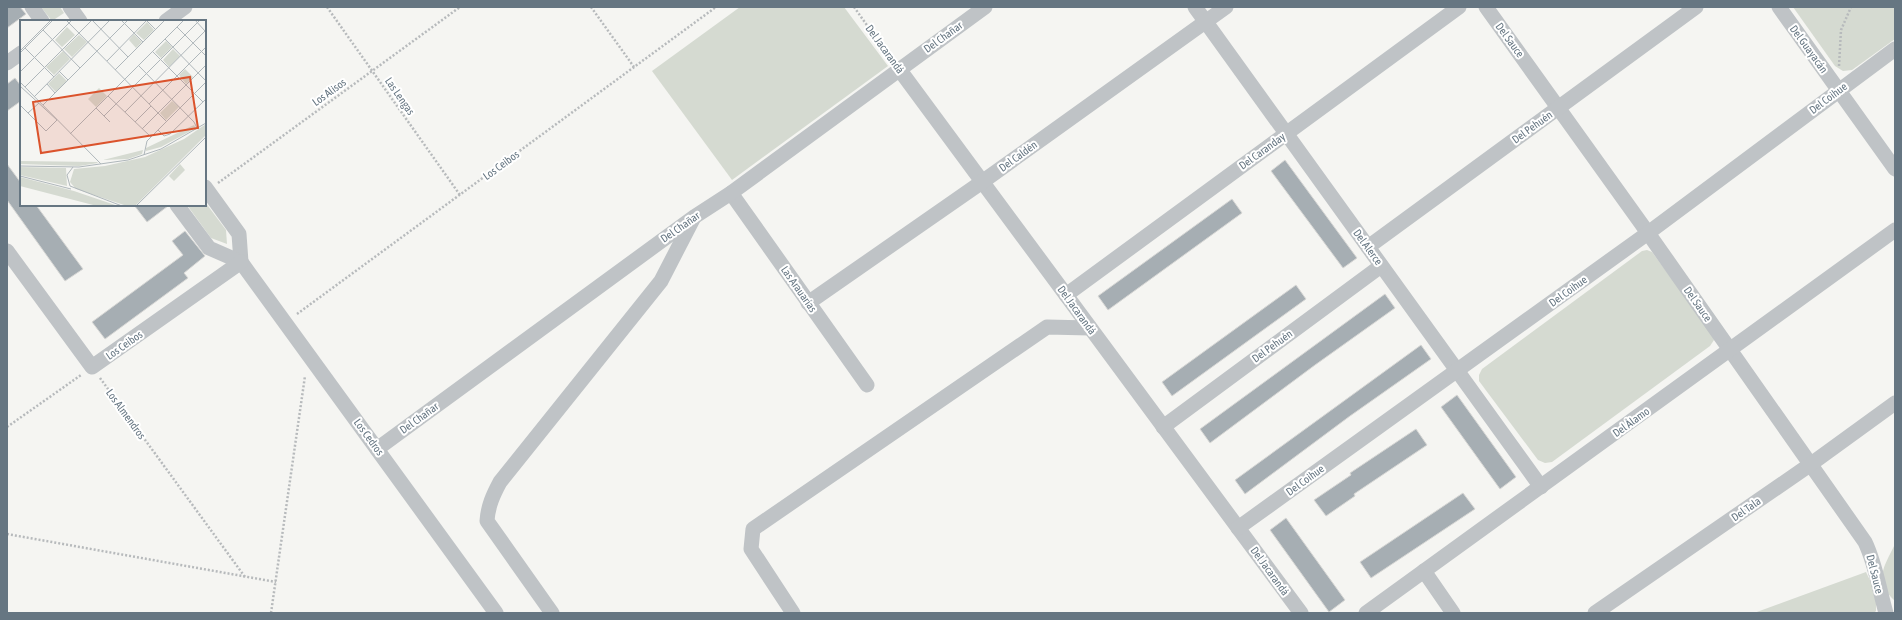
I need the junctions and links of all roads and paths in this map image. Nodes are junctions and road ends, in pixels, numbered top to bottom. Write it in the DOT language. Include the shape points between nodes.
graph roads {
  1 [pos="32,7"];
  2 [pos="185,7"];
  3 [pos="327,7"];
  4 [pos="460,7"];
  5 [pos="591,7"];
  6 [pos="716,7"];
  7 [pos="854,7"];
  8 [pos="985,7"];
  9 [pos="1195,7"];
  10 [pos="1226,7"];
  11 [pos="1459,7"];
  12 [pos="1486,7"];
  13 [pos="1696,7"];
  14 [pos="1779,7"];
  15 [pos="1851,7"];
  16 [pos="41,20"];
  17 [pos="167,20"];
  18 [pos="1206,22"];
  19 [pos="1895,48"];
  20 [pos="20,54"];
  21 [pos="7,63"];
  22 [pos="634,67"];
  23 [pos="899,69"];
  24 [pos="372,71"];
  25 [pos="1839,90"];
  26 [pos="1558,108"];
  27 [pos="1286,134"];
  28 [pos="1895,168"];
  29 [pos="982,182"];
  30 [pos="206,188"];
  31 [pos="731,193"];
  32 [pos="460,194"];
  33 [pos="178,206"];
  34 [pos="694,217"];
  35 [pos="1895,230"];
  36 [pos="1648,232"];
  37 [pos="1368,247"];
  38 [pos="7,251"];
  39 [pos="241,262"];
  40 [pos="1382,266"];
  41 [pos="1066,295"];
  42 [pos="808,303"];
  43 [pos="285,323"];
  44 [pos="1090,328"];
  45 [pos="1730,350"];
  46 [pos="308,355"];
  47 [pos="92,367"];
  48 [pos="1457,371"];
  49 [pos="867,385"];
  50 [pos="1895,403"];
  51 [pos="7,427"];
  52 [pos="1163,427"];
  53 [pos="377,449"];
  54 [pos="1811,464"];
  55 [pos="1541,487"];
  56 [pos="1238,528"];
  57 [pos="7,534"];
  58 [pos="1424,571"];
  59 [pos="245,577"];
  60 [pos="276,582"];
  61 [pos="271,613"];
  62 [pos="496,613"];
  63 [pos="552,613"];
  64 [pos="793,613"];
  65 [pos="1301,613"];
  66 [pos="1366,613"];
  67 [pos="1453,613"];
  68 [pos="1595,613"];
  69 [pos="1886,613"];
  1 -- 16 [label="street"];
  2 -- 17 [label="street"];
  3 -- 24 [label="path, Las Lengas"];
  4 -- 24 [label="path, Los Alisos"];
  5 -- 22 [label="path"];
  6 -- 22 [label="path, Los Ceibos"];
  7 -- 23 [label="path, Del Jacarandá"];
  8 -- 23 [label="street, Del Chañar"];
  9 -- 18 [label="street, Del Alerce"];
  10 -- 18 [label="street, Del Caldén"];
  11 -- 27 [label="street, Del Caranday"];
  12 -- 26 [label="street, Del Sauce"];
  13 -- 26 [label="street, Del Pehuén"];
  14 -- 25 [label="street, Del Guayacán"];
  15 -- 25 [label="path" via="1841,30"];
  18 -- 27 [label="street, Del Alerce"];
  18 -- 29 [label="street, Del Caldén"];
  19 -- 25 [label="street, Del Coihue"];
  20 -- 21 [label="street"];
  22 -- 32 [label="path, Los Ceibos"];
  23 -- 29 [label="street, Del Jacarandá"];
  23 -- 31 [label="street, Del Chañar"];
  24 -- 30 [label="path, Los Alisos"];
  24 -- 32 [label="path, Las Lengas"];
  25 -- 28 [label="street, Del Guayacán"];
  25 -- 36 [label="street, Del Coihue"];
  26 -- 36 [label="street, Del Sauce"];
  26 -- 37 [label="street, Del Pehuén"];
  27 -- 37 [label="street, Del Alerce"];
  27 -- 41 [label="street, Del Caranday"];
  29 -- 41 [label="street, Del Jacarandá"];
  29 -- 42 [label="street, Del Caldén"];
  30 -- 39 [label="street" via="239,234"];
  31 -- 34 [label="street, Del Chañar"];
  31 -- 42 [label="street, Las Arauarias"];
  32 -- 43 [label="path, Los Ceibos"];
  33 -- 39 [label="street" via="209,248"];
  34 -- 53 [label="street, Del Chañar"];
  34 -- 63 [label="street" via="661,281 500,482 492,496 487,520"];
  35 -- 45 [label="street, Del Álamo"];
  36 -- 45 [label="street, Del Sauce"];
  36 -- 48 [label="street, Del Coihue"];
  37 -- 40 [label="street, Del Alerce"];
  38 -- 47 [label="street"];
  39 -- 43 [label="street, Los Cedros"];
  39 -- 47 [label="street, Los Ceibos"];
  40 -- 48 [label="street, Del Alerce"];
  40 -- 52 [label="street, Del Pehuén"];
  41 -- 44 [label="street, Del Jacarandá"];
  42 -- 49 [label="street, Las Arauarias"];
  43 -- 46 [label="street, Los Cedros"];
  44 -- 52 [label="street, Del Jacarandá"];
  44 -- 64 [label="street" via="1046,327 753,528 751,549"];
  45 -- 54 [label="street, Del Sauce"];
  45 -- 55 [label="street, Del Álamo"];
  46 -- 53 [label="street, Los Cedros"];
  46 -- 60 [label="path"];
  47 -- 51 [label="path"];
  47 -- 59 [label="path, Los Almendros"];
  48 -- 55 [label="street, Del Alerce"];
  48 -- 56 [label="street, Del Coihue"];
  50 -- 54 [label="street, Del Tala"];
  52 -- 56 [label="street, Del Jacarandá"];
  53 -- 62 [label="street, Los Cedros"];
  54 -- 68 [label="street, Del Tala"];
  54 -- 69 [label="street, Del Sauce" via="1865,542 1873,558 1878,588"];
  55 -- 58 [label="street, Del Álamo"];
  56 -- 65 [label="street, Del Jacarandá"];
  57 -- 59 [label="path"];
  58 -- 66 [label="street, Del Álamo"];
  58 -- 67 [label="street"];
  59 -- 60 [label="path"];
  60 -- 61 [label="path"];
}
